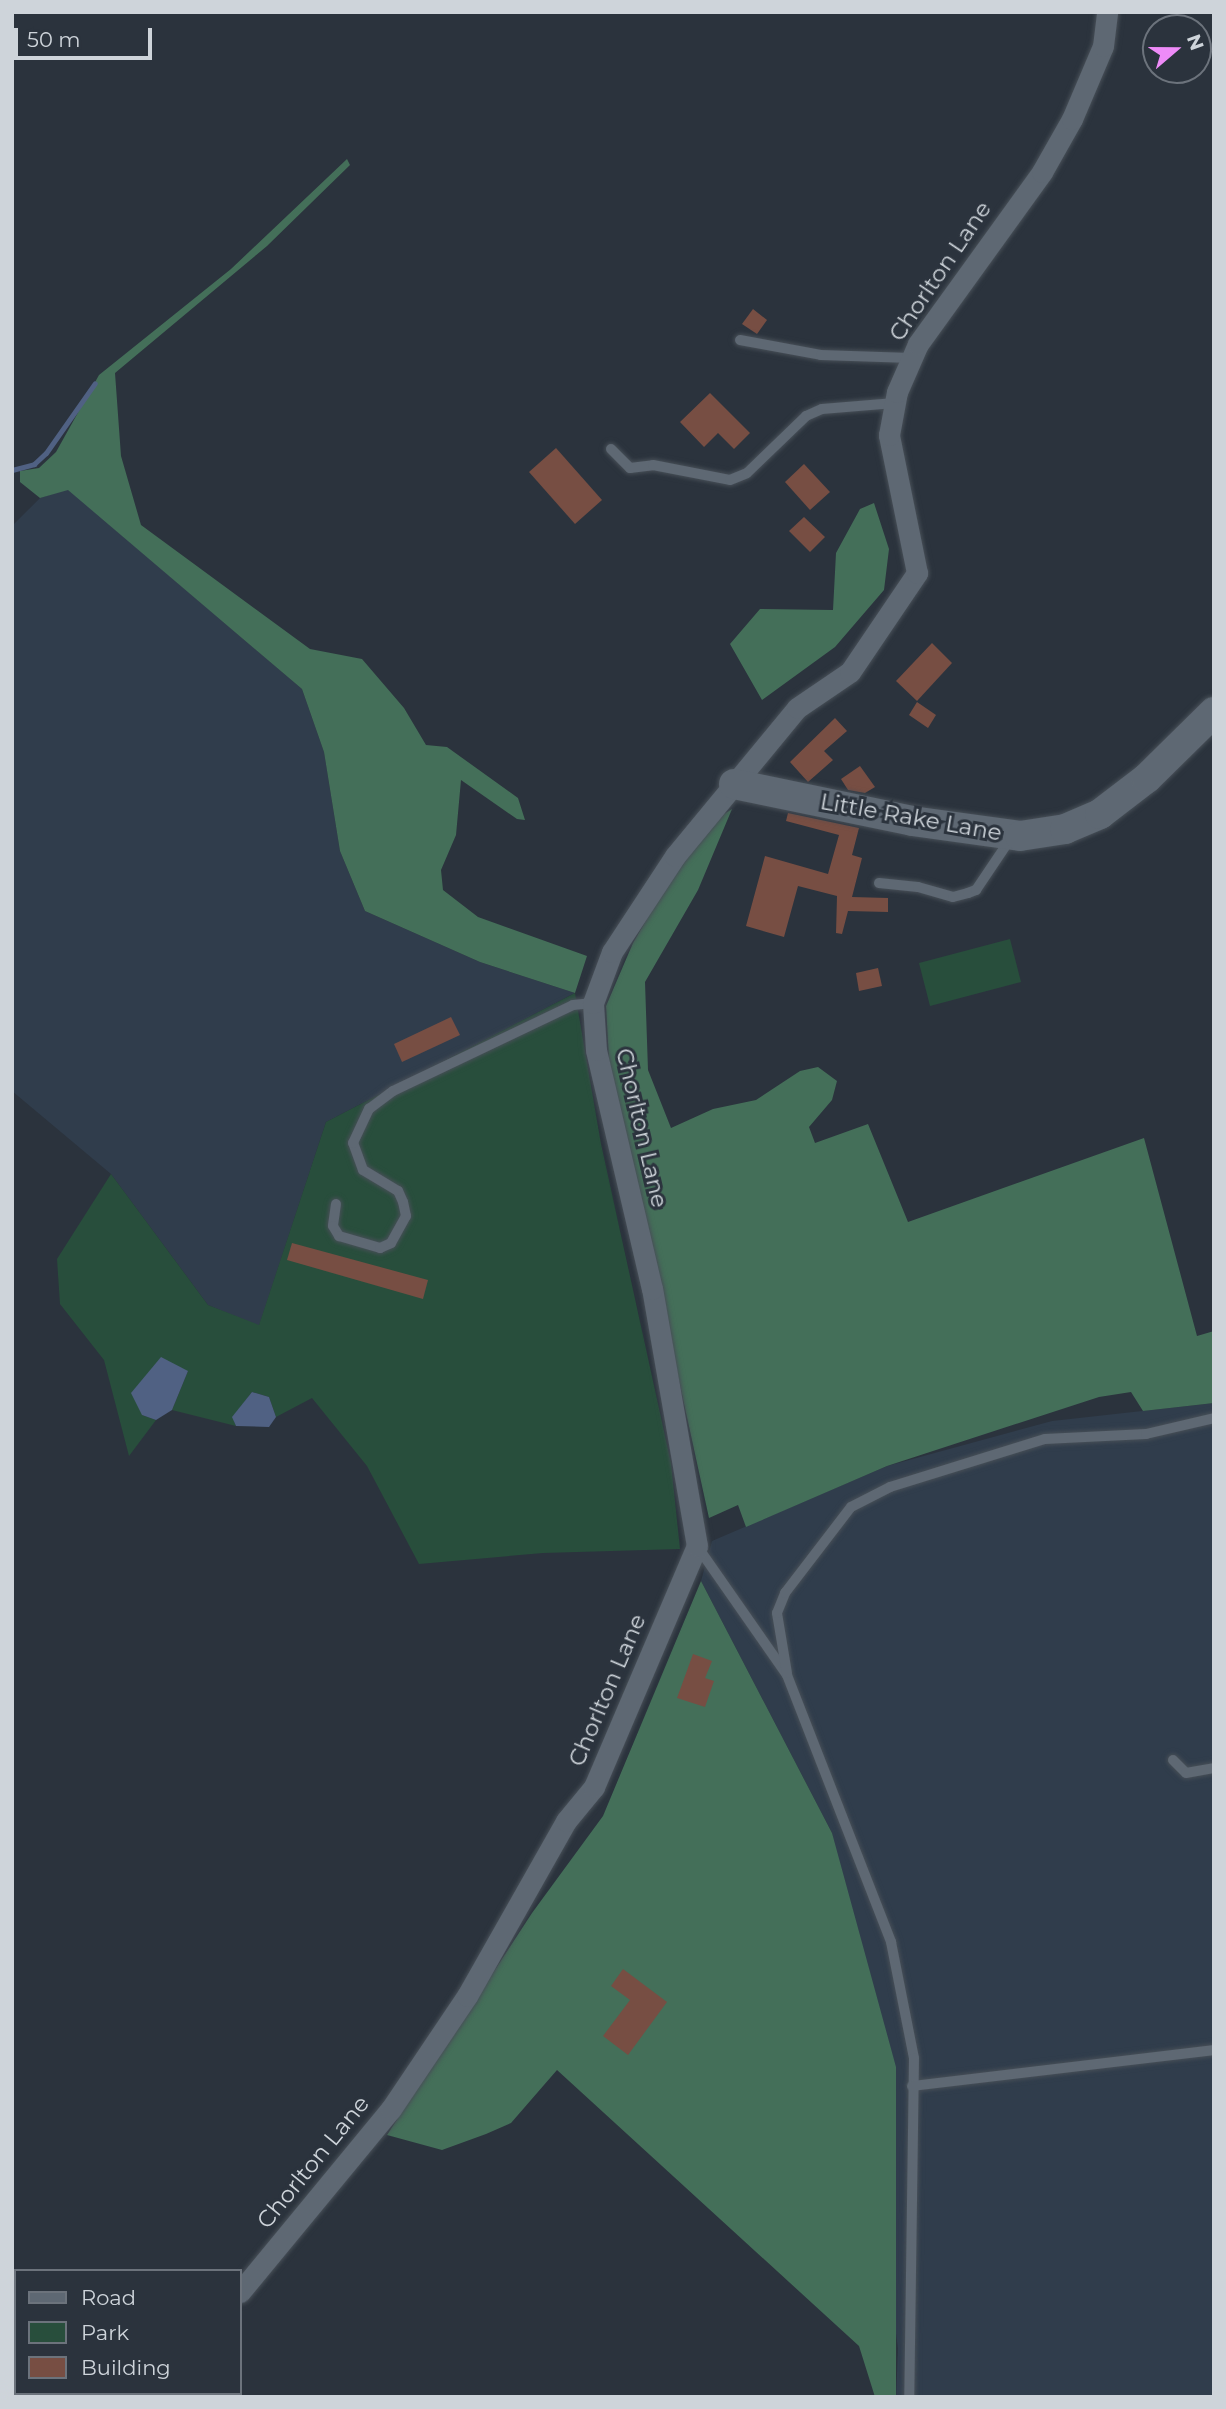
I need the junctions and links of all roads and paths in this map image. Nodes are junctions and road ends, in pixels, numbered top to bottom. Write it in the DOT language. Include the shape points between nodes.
graph roads {
  1 [pos="1107,12"];
  2 [pos="740,340"];
  3 [pos="911,358"];
  4 [pos="895,403"];
  5 [pos="611,449"];
  6 [pos="1214,712"];
  7 [pos="734,784"];
  8 [pos="1013,835"];
  9 [pos="879,883"];
  10 [pos="593,1003"];
  11 [pos="336,1204"];
  12 [pos="1214,1418"];
  13 [pos="697,1546"];
  14 [pos="787,1675"];
  15 [pos="1173,1760"];
  16 [pos="1214,1768"];
  17 [pos="1214,2049"];
  18 [pos="912,2086"];
  19 [pos="242,2289"];
  20 [pos="909,2397"];
  1 -- 3 [label="street, Chorlton Lane" via="1103,46 1072,119 1042,172"];
  2 -- 3 [label="lane" via="821,355"];
  3 -- 4 [label="street, Chorlton Lane"];
  4 -- 5 [label="lane" via="822,409 806,416 747,473 730,480 653,465 630,468"];
  4 -- 7 [label="street, Chorlton Lane" via="889,435 917,573 850,671 797,708"];
  6 -- 8 [label="street, Little Rake Lane" via="1147,778 1100,814 1065,829"];
  7 -- 8 [label="street, Little Rake Lane" via="912,821"];
  7 -- 10 [label="street, Chorlton Lane" via="675,856 612,953"];
  8 -- 9 [label="lane" via="976,890 968,893 953,897"];
  10 -- 11 [label="lane" via="573,1004 393,1091 369,1109 353,1143 363,1170 398,1191 403,1202 405,1216 391,1243 380,1248 339,1236 333,1226"];
  10 -- 13 [label="street, Chorlton Lane" via="596,1050 652,1289"];
  12 -- 14 [label="lane" via="1146,1434 1045,1439 890,1488 850,1507 781,1603 778,1613"];
  13 -- 14 [label="lane"];
  13 -- 19 [label="street, Chorlton Lane" via="594,1787 566,1821 467,1996 391,2109"];
  14 -- 18 [label="lane" via="891,1942 914,2058"];
  15 -- 16 [label="lane" via="1186,1773"];
  17 -- 18 [label="lane"];
  18 -- 20 [label="lane"];
}
